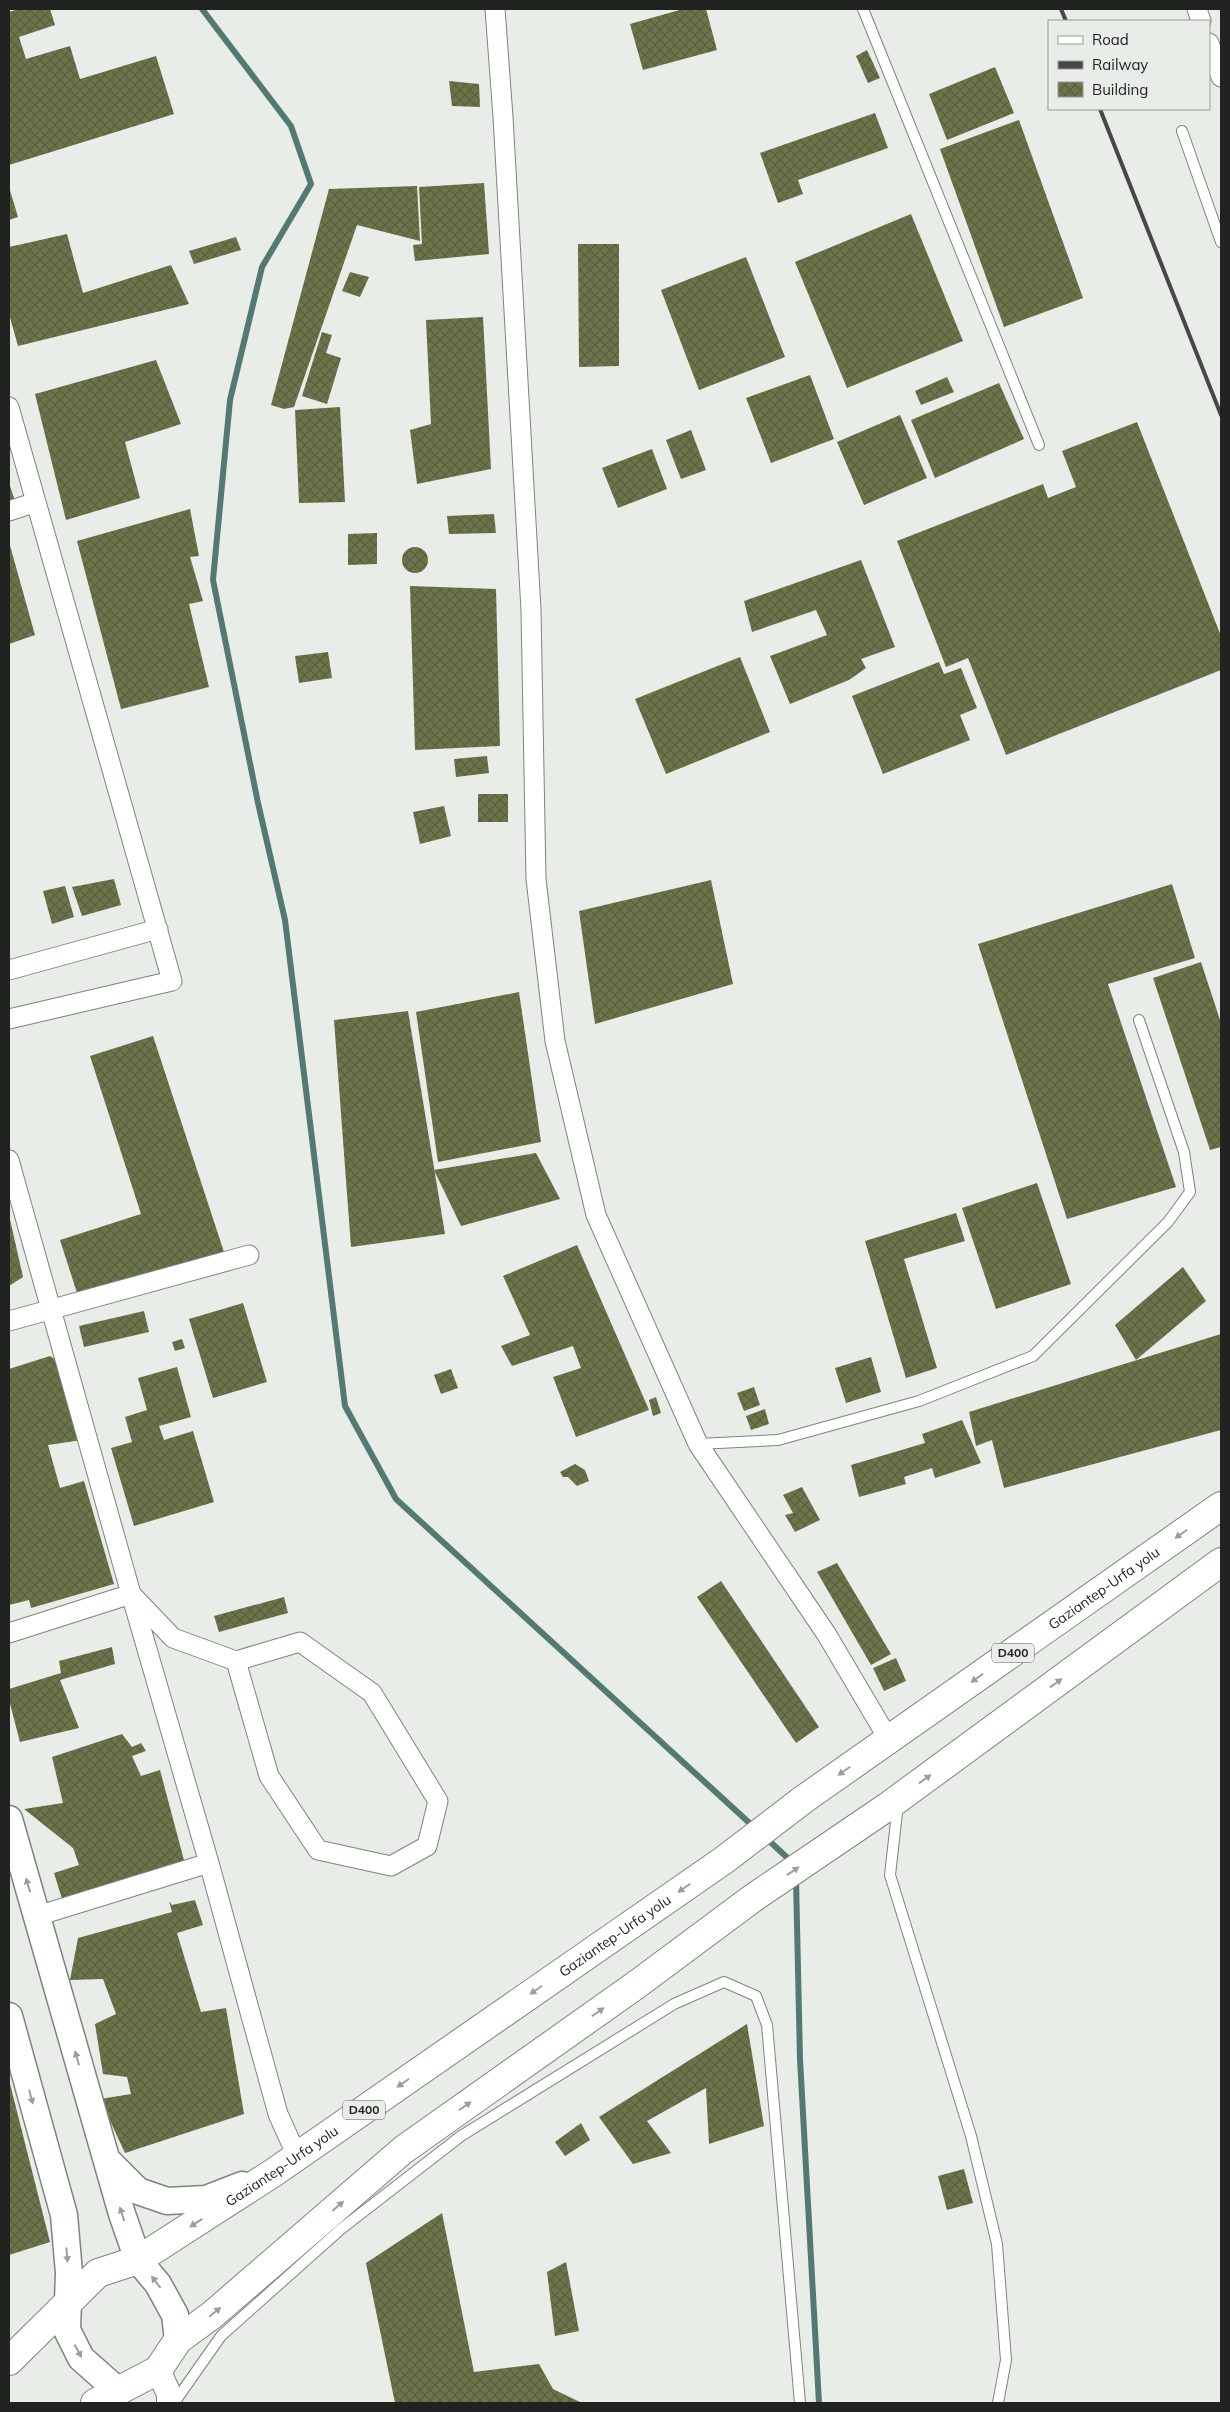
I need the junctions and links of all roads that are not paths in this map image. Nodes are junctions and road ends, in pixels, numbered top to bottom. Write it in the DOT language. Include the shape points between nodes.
graph roads {
  1 [pos="495,9"];
  2 [pos="863,9"];
  3 [pos="1210,45"];
  4 [pos="1221,77"];
  5 [pos="1182,131"];
  6 [pos="1221,242"];
  7 [pos="9,407"];
  8 [pos="1039,444"];
  9 [pos="36,502"];
  10 [pos="9,511"];
  11 [pos="158,929"];
  12 [pos="9,970"];
  13 [pos="9,1019"];
  14 [pos="1139,1020"];
  15 [pos="9,1160"];
  16 [pos="249,1255"];
  17 [pos="50,1310"];
  18 [pos="9,1321"];
  19 [pos="698,1444"];
  20 [pos="1221,1506"];
  21 [pos="1221,1562"];
  22 [pos="131,1594"];
  23 [pos="9,1633"];
  24 [pos="236,1661"];
  25 [pos="889,1740"];
  26 [pos="899,1798"];
  27 [pos="9,1820"];
  28 [pos="210,1863"];
  29 [pos="37,1916"];
  30 [pos="9,2016"];
  31 [pos="298,2156"];
  32 [pos="105,2158"];
  33 [pos="273,2173"];
  34 [pos="138,2260"];
  35 [pos="67,2305"];
  36 [pos="178,2340"];
  37 [pos="9,2361"];
  38 [pos="158,2370"];
  39 [pos="110,2399"];
  40 [pos="169,2403"];
  41 [pos="174,2403"];
  42 [pos="800,2403"];
  43 [pos="998,2403"];
  1 -- 19 [label="street" via="531,610 536,879 555,1041 596,1215"];
  2 -- 8 [label="lane"];
  3 -- 4 [label="street"];
  5 -- 6 [label="lane"];
  7 -- 9 [label="street"];
  9 -- 10 [label="street"];
  9 -- 11 [label="street"];
  11 -- 12 [label="street"];
  11 -- 13 [label="street" via="172,981"];
  14 -- 19 [label="lane" via="1184,1152 1190,1192 1168,1222 1033,1356 919,1401 778,1440"];
  15 -- 17 [label="street"];
  16 -- 17 [label="street"];
  17 -- 18 [label="street"];
  17 -- 22 [label="street"];
  19 -- 25 [label="street" via="827,1635"];
  20 -- 25 [label="highway, Gaziantep-Urfa yolu / D400, one-way"];
  26 -- 21 [label="highway, one-way"];
  22 -- 23 [label="street"];
  22 -- 24 [label="street" via="174,1638"];
  22 -- 28 [label="street"];
  24 -- 24 [label="street" via="300,1642 372,1693 438,1801 427,1846 391,1866 318,1850 269,1776"];
  25 -- 31 [label="highway, Gaziantep-Urfa yolu / D400, one-way" via="724,1860"];
  36 -- 26 [label="highway, one-way" via="212,2315 403,2150 753,1898"];
  26 -- 43 [label="lane" via="890,1876 968,2126 997,2244 1006,2360"];
  29 -- 27 [label="main road, one-way"];
  28 -- 29 [label="street"];
  28 -- 31 [label="street" via="278,2114"];
  32 -- 29 [label="main road, one-way"];
  30 -- 35 [label="main road, one-way" via="64,2215 69,2273"];
  31 -- 33 [label="highway, Gaziantep-Urfa yolu / D400"];
  32 -- 33 [label="main road" via="138,2191 166,2201 206,2199"];
  34 -- 32 [label="main road, one-way"];
  33 -- 34 [label="highway, Gaziantep-Urfa yolu / D400, one-way"];
  34 -- 35 [label="highway, Gaziantep-Urfa yolu / D400" via="98,2273"];
  36 -- 34 [label="main road, one-way" via="175,2315 158,2284"];
  35 -- 37 [label="highway, Gaziantep-Urfa yolu / D400"];
  35 -- 39 [label="main road, one-way" via="67,2330"];
  36 -- 38 [label="highway"];
  38 -- 39 [label="highway"];
  38 -- 40 [label="street" via="169,2394"];
  41 -- 42 [label="lane" via="221,2336 341,2229 460,2136 674,2004 724,1982 756,1996 767,2025"];
}
